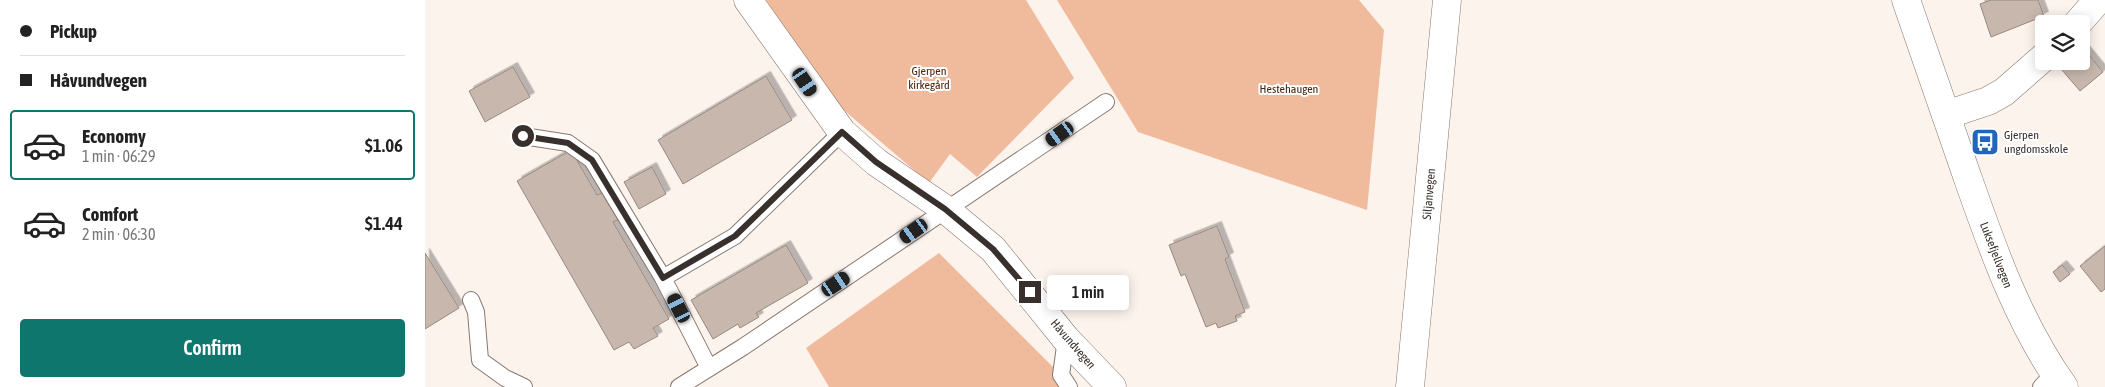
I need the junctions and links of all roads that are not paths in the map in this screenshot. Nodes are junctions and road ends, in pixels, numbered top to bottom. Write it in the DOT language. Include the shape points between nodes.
graph roads {
  1 [pos="748,0"];
  2 [pos="1447,0"];
  3 [pos="1906,0"];
  4 [pos="2098,0"];
  5 [pos="2085,15"];
  6 [pos="2035,65"];
  7 [pos="1106,102"];
  8 [pos="1946,115"];
  9 [pos="842,132"];
  10 [pos="523,136"];
  11 [pos="945,209"];
  12 [pos="663,278"];
  13 [pos="471,300"];
  14 [pos="1066,339"];
  15 [pos="709,368"];
  16 [pos="2053,382"];
  17 [pos="524,387"];
  18 [pos="679,387"];
  19 [pos="1069,387"];
  20 [pos="1112,387"];
  21 [pos="1410,387"];
  1 -- 9 [label="main road, Håvundvegen"];
  2 -- 21 [label="main road, Siljanvegen"];
  3 -- 8 [label="main road, Luksefjellvegen"];
  4 -- 5 [label="main road"];
  6 -- 8 [label="main road" via="2004,92"];
  7 -- 11 [label="lane"];
  8 -- 16 [label="main road, Luksefjellvegen" via="2010,290"];
  9 -- 11 [label="main road, Håvundvegen" via="876,162"];
  9 -- 12 [label="lane" via="735,236"];
  10 -- 12 [label="lane" via="568,143 592,160"];
  11 -- 14 [label="main road, Håvundvegen" via="993,249"];
  11 -- 15 [label="lane"];
  12 -- 15 [label="lane"];
  13 -- 17 [label="lane" via="476,312 480,360"];
  14 -- 19 [label="lane" via="1061,375"];
  14 -- 20 [label="main road, Håvundvegen"];
  15 -- 18 [label="lane"];
}
